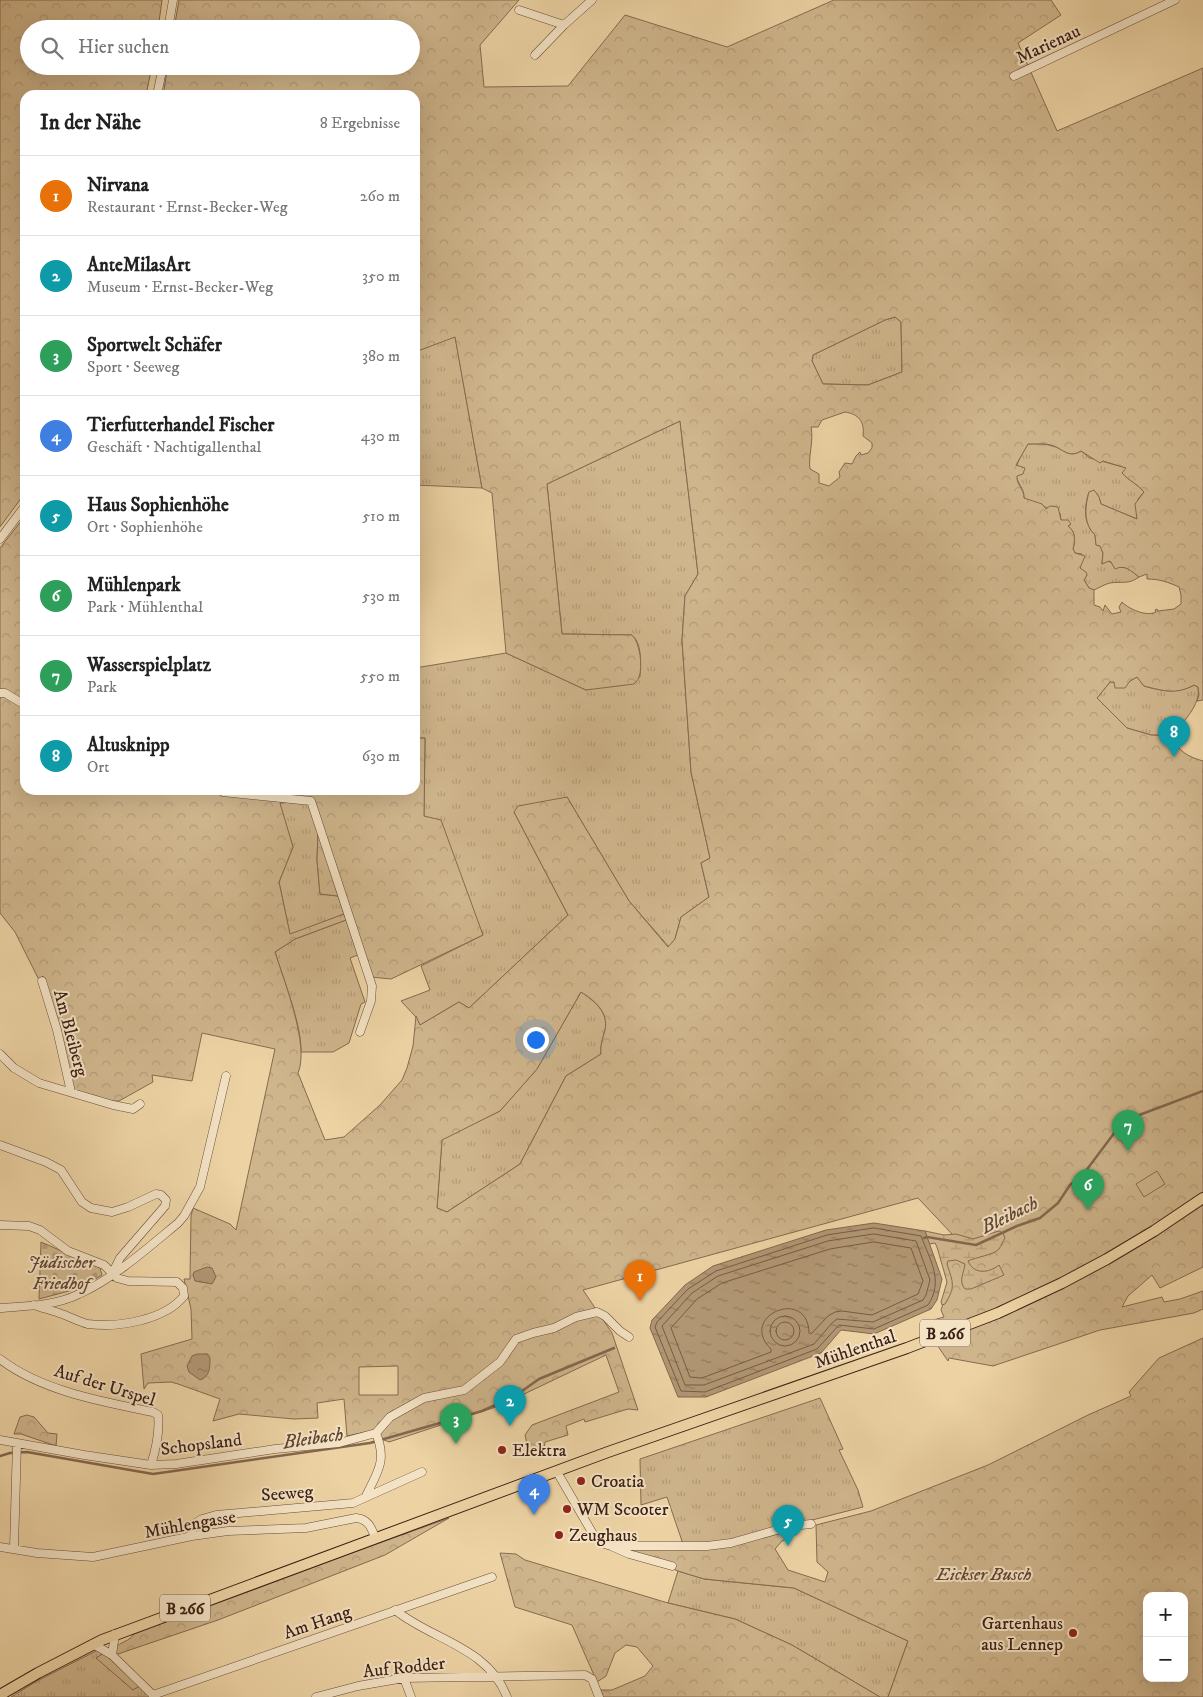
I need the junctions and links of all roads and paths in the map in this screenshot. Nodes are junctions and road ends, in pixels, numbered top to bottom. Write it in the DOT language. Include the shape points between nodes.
graph roads {
  1 [pos="173,0"];
  2 [pos="592,0"];
  3 [pos="1175,0"];
  4 [pos="519,10"];
  5 [pos="170,20"];
  6 [pos="564,25"];
  7 [pos="535,55"];
  8 [pos="161,75"];
  9 [pos="1014,76"];
  10 [pos="158,90"];
  11 [pos="20,513"];
  12 [pos="0,539"];
  13 [pos="0,692"];
  14 [pos="20,702"];
  15 [pos="252,795"];
  16 [pos="42,981"];
  17 [pos="360,1032"];
  18 [pos="0,1054"];
  19 [pos="226,1076"];
  20 [pos="71,1092"];
  21 [pos="140,1104"];
  22 [pos="0,1145"];
  23 [pos="1203,1198"];
  24 [pos="0,1225"];
  25 [pos="112,1274"];
  26 [pos="34,1305"];
  27 [pos="0,1308"];
  28 [pos="630,1337"];
  29 [pos="0,1359"];
  30 [pos="378,1438"];
  31 [pos="3,1440"];
  32 [pos="0,1448"];
  33 [pos="17,1450"];
  34 [pos="151,1465"];
  35 [pos="422,1472"];
  36 [pos="557,1472"];
  37 [pos="366,1496"];
  38 [pos="811,1524"];
  39 [pos="192,1536"];
  40 [pos="375,1537"];
  41 [pos="610,1546"];
  42 [pos="0,1547"];
  43 [pos="14,1548"];
  44 [pos="672,1566"];
  45 [pos="492,1577"];
  46 [pos="395,1610"];
  47 [pos="115,1634"];
  48 [pos="93,1644"];
  49 [pos="112,1655"];
  50 [pos="497,1676"];
  51 [pos="404,1678"];
  52 [pos="0,1695"];
  53 [pos="154,1696"];
  54 [pos="316,1697"];
  55 [pos="411,1697"];
  56 [pos="507,1697"];
  57 [pos="599,1697"];
  1 -- 5 [label="street"];
  2 -- 6 [label="street"];
  3 -- 9 [label="street, Marienau"];
  4 -- 6 [label="street"];
  6 -- 7 [label="street"];
  8 -- 10 [label="street"];
  11 -- 12 [label="street"];
  13 -- 14 [label="street"];
  15 -- 17 [label="street" via="311,801 372,986 371,1001"];
  16 -- 20 [label="street, Am Bleiberg"];
  18 -- 20 [label="street, Am Bleiberg" via="14,1068 39,1083"];
  19 -- 25 [label="street" via="200,1187 184,1216"];
  20 -- 21 [label="street, Am Bleiberg" via="133,1109"];
  22 -- 25 [label="street" via="61,1170 82,1202 91,1208 112,1212 156,1194 162,1195 166,1200 165,1206 120,1258"];
  23 -- 36 [label="main road, Mühlenthal / B 266" via="1107,1259 998,1313"];
  24 -- 25 [label="street" via="29,1226 40,1230 68,1251 104,1266"];
  25 -- 26 [label="street" via="79,1295"];
  25 -- 26 [label="street" via="128,1281 177,1282 183,1288 184,1296 166,1312 138,1321 106,1325 86,1324"];
  26 -- 27 [label="street"];
  28 -- 30 [label="street" via="597,1312 533,1332 516,1339 500,1362 464,1390 424,1398 390,1417"];
  29 -- 34 [label="street, Auf der Urspel" via="16,1370 55,1387 158,1415 159,1431"];
  30 -- 34 [label="street, Schopsland" via="275,1449 190,1463"];
  30 -- 37 [label="street" via="382,1458"];
  31 -- 32 [label="street"];
  31 -- 33 [label="street, Schopsland"];
  33 -- 34 [label="street, Schopsland"];
  33 -- 43 [label="street"];
  35 -- 37 [label="street, Seeweg"];
  36 -- 40 [label="main road, B 266"];
  36 -- 41 [label="street" via="593,1534 601,1543"];
  37 -- 39 [label="street, Seeweg" via="353,1503 216,1514 192,1525"];
  38 -- 41 [label="street" via="708,1546"];
  39 -- 40 [label="street, Mühlengasse" via="228,1530 306,1528 356,1518 369,1523"];
  39 -- 43 [label="street, Mühlengasse" via="93,1557 44,1554"];
  40 -- 47 [label="main road, B 266"];
  41 -- 44 [label="street"];
  42 -- 43 [label="street, Mühlengasse"];
  45 -- 46 [label="street, Am Hang"];
  46 -- 50 [label="street" via="453,1642"];
  46 -- 53 [label="street, Am Hang"];
  47 -- 48 [label="main road, B 266"];
  47 -- 49 [label="street"];
  48 -- 49 [label="street"];
  48 -- 52 [label="main road, B 266"];
  49 -- 53 [label="street"];
  50 -- 51 [label="street, Auf Rodder"];
  50 -- 56 [label="street"];
  50 -- 57 [label="street, Auf Rodder" via="585,1675 592,1679"];
  51 -- 54 [label="street, Auf Rodder"];
  51 -- 55 [label="street"];
}
